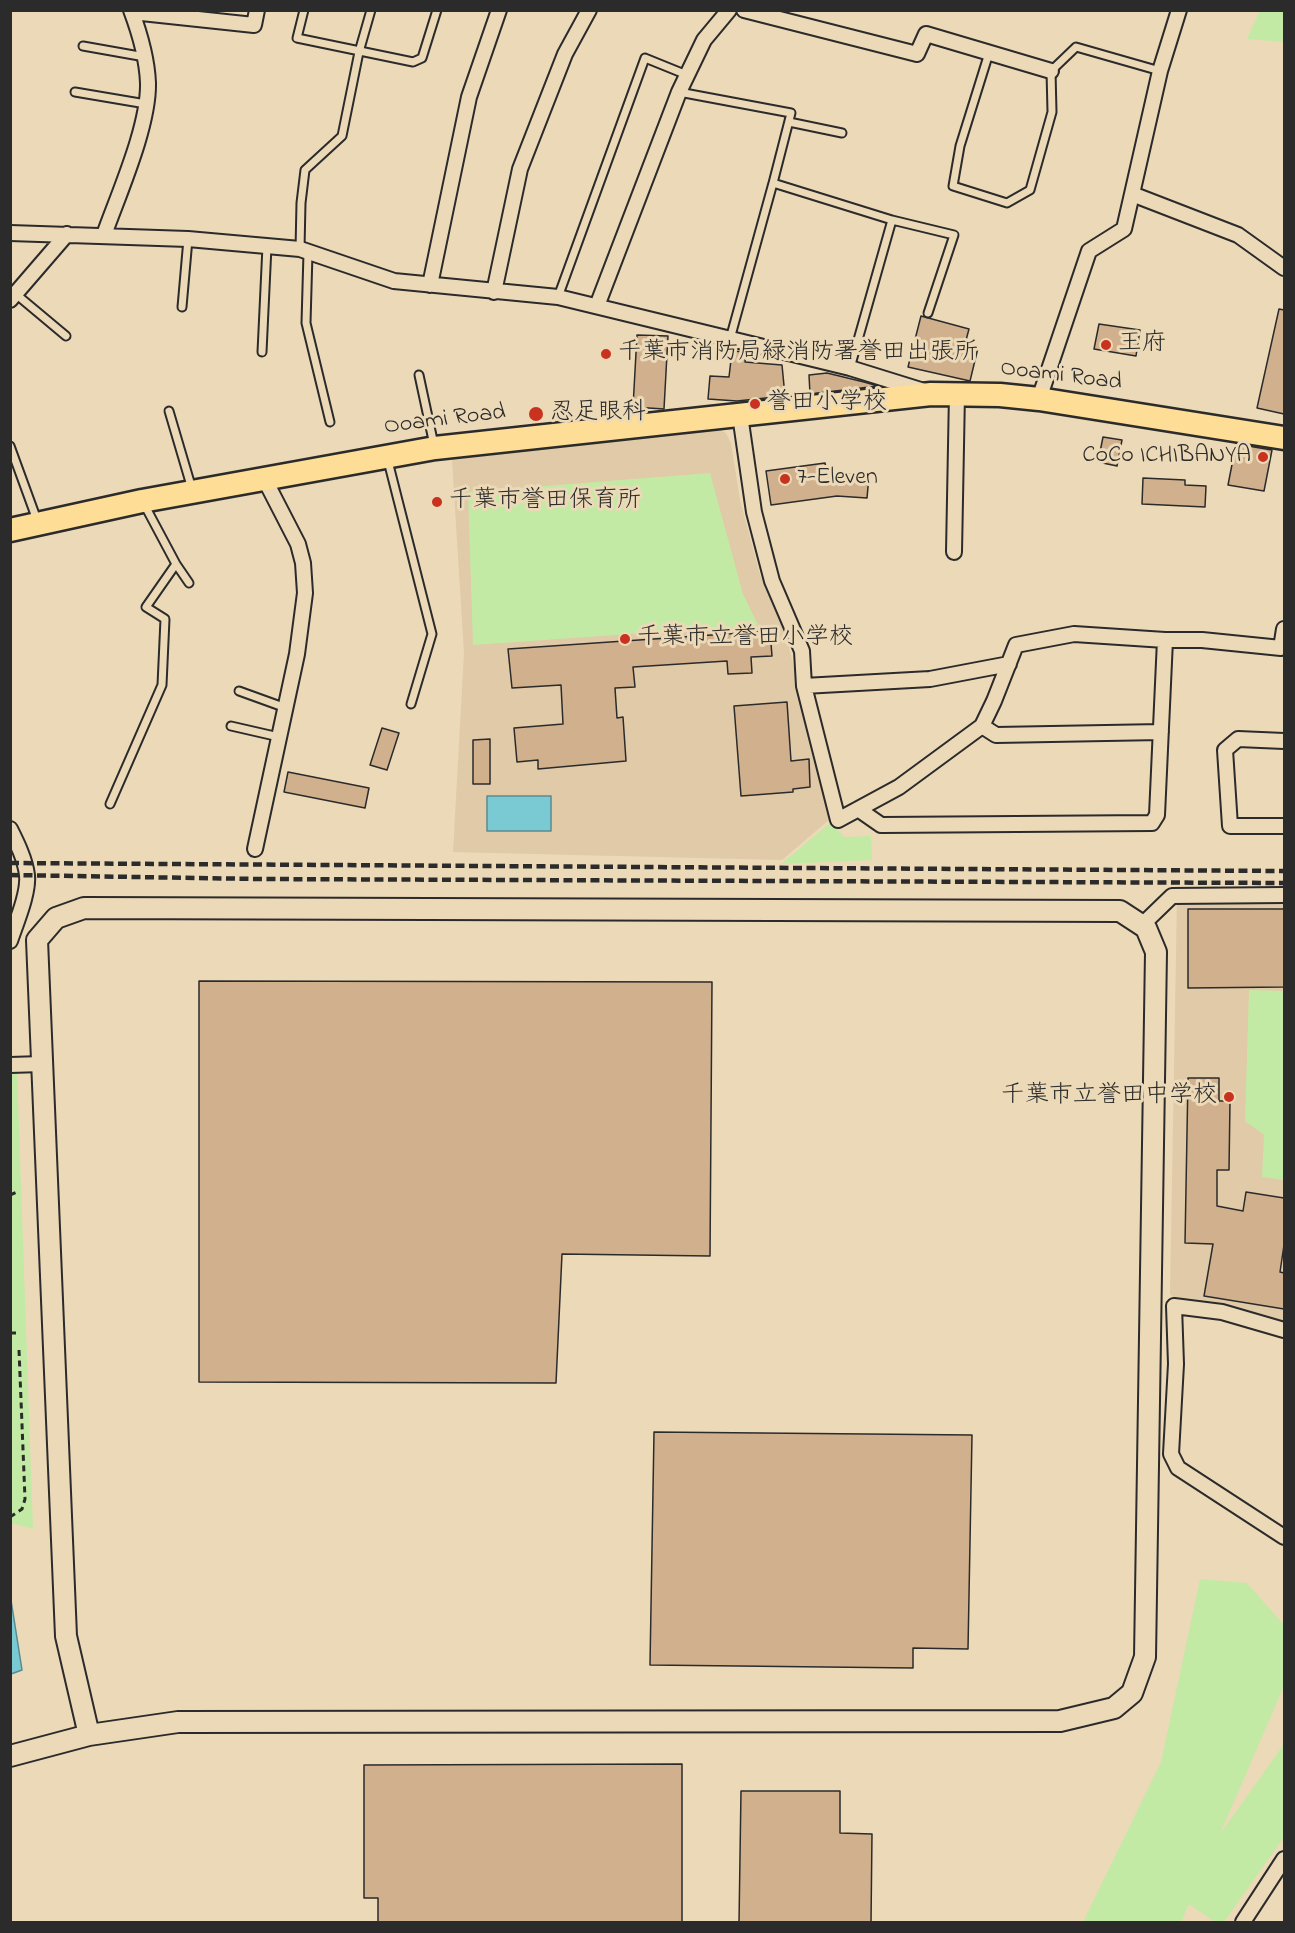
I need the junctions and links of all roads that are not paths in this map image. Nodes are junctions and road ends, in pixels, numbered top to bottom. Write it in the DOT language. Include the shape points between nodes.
graph roads {
  1 [pos="257,10"];
  2 [pos="304,10"];
  3 [pos="371,10"];
  4 [pos="437,10"];
  5 [pos="499,10"];
  6 [pos="589,10"];
  7 [pos="729,10"];
  8 [pos="744,10"];
  9 [pos="1179,10"];
  10 [pos="131,11"];
  11 [pos="83,46"];
  12 [pos="359,52"];
  13 [pos="989,53"];
  14 [pos="146,57"];
  15 [pos="1051,71"];
  16 [pos="1160,71"];
  17 [pos="687,75"];
  18 [pos="75,92"];
  19 [pos="679,92"];
  20 [pos="146,104"];
  21 [pos="789,122"];
  22 [pos="842,133"];
  23 [pos="773,183"];
  24 [pos="1132,194"];
  25 [pos="892,220"];
  26 [pos="10,233"];
  27 [pos="67,234"];
  28 [pos="104,235"];
  29 [pos="188,239"];
  30 [pos="267,246"];
  31 [pos="304,251"];
  32 [pos="1284,268"];
  33 [pos="430,285"];
  34 [pos="494,292"];
  35 [pos="12,297"];
  36 [pos="558,297"];
  37 [pos="597,306"];
  38 [pos="182,307"];
  39 [pos="927,313"];
  40 [pos="66,336"];
  41 [pos="730,339"];
  42 [pos="262,352"];
  43 [pos="850,368"];
  44 [pos="419,375"];
  45 [pos="957,393"];
  46 [pos="931,394"];
  47 [pos="1039,399"];
  48 [pos="169,411"];
  49 [pos="740,415"];
  50 [pos="330,422"];
  51 [pos="1284,438"];
  52 [pos="10,446"];
  53 [pos="435,448"];
  54 [pos="386,455"];
  55 [pos="264,478"];
  56 [pos="194,492"];
  57 [pos="142,501"];
  58 [pos="39,524"];
  59 [pos="10,530"];
  60 [pos="954,552"];
  61 [pos="176,564"];
  62 [pos="189,583"];
  63 [pos="1284,629"];
  64 [pos="1165,640"];
  65 [pos="1009,664"];
  66 [pos="804,686"];
  67 [pos="239,691"];
  68 [pos="411,704"];
  69 [pos="286,708"];
  70 [pos="231,726"];
  71 [pos="982,726"];
  72 [pos="1161,732"];
  73 [pos="279,737"];
  74 [pos="1284,741"];
  75 [pos="110,804"];
  76 [pos="858,809"];
  77 [pos="1284,826"];
  78 [pos="10,829"];
  79 [pos="255,849"];
  80 [pos="10,891"];
  81 [pos="25,891"];
  82 [pos="1284,895"];
  83 [pos="1142,925"];
  84 [pos="10,941"];
  85 [pos="42,1064"];
  86 [pos="10,1065"];
  87 [pos="1284,1330"];
  88 [pos="1284,1537"];
  89 [pos="89,1735"];
  90 [pos="10,1756"];
  91 [pos="1284,1859"];
  92 [pos="1246,1921"];
  1 -- 10 [label="street" via="254,25"];
  2 -- 12 [label="lane" via="297,38"];
  3 -- 12 [label="lane"];
  4 -- 12 [label="lane" via="422,58 412,62"];
  5 -- 33 [label="street" via="470,97"];
  6 -- 34 [label="street" via="565,54 520,169"];
  7 -- 17 [label="street" via="704,40"];
  8 -- 13 [label="street" via="917,54 926,34"];
  9 -- 16 [label="street"];
  10 -- 14 [label="street"];
  11 -- 14 [label="lane"];
  12 -- 31 [label="lane" via="342,136 305,170 301,204"];
  13 -- 15 [label="street"];
  13 -- 15 [label="lane" via="960,146 953,186 1007,203 1029,190 1052,112"];
  14 -- 20 [label="street"];
  15 -- 16 [label="lane" via="1076,47"];
  16 -- 24 [label="street"];
  17 -- 19 [label="street"];
  17 -- 36 [label="lane" via="645,58"];
  18 -- 20 [label="lane"];
  19 -- 21 [label="lane" via="791,113"];
  19 -- 37 [label="street"];
  20 -- 28 [label="street"];
  21 -- 22 [label="lane"];
  21 -- 23 [label="lane"];
  23 -- 25 [label="lane"];
  23 -- 41 [label="lane"];
  24 -- 32 [label="street" via="1238,235"];
  24 -- 47 [label="street" via="1124,229 1089,251"];
  25 -- 39 [label="lane" via="954,235"];
  25 -- 43 [label="lane"];
  26 -- 27 [label="street"];
  27 -- 28 [label="street"];
  27 -- 35 [label="street"];
  28 -- 29 [label="street"];
  29 -- 30 [label="street"];
  29 -- 38 [label="lane"];
  30 -- 31 [label="street"];
  30 -- 42 [label="lane"];
  31 -- 33 [label="street" via="394,281"];
  31 -- 50 [label="lane" via="306,323"];
  33 -- 34 [label="street"];
  34 -- 36 [label="street"];
  35 -- 40 [label="lane"];
  36 -- 37 [label="street"];
  37 -- 41 [label="street"];
  41 -- 43 [label="street"];
  43 -- 46 [label="street"];
  44 -- 53 [label="lane"];
  45 -- 46 [label="main road, Ooami Road"];
  45 -- 47 [label="main road, Ooami Road"];
  45 -- 60 [label="street"];
  46 -- 49 [label="main road, Ooami Road"];
  47 -- 51 [label="main road, Ooami Road"];
  48 -- 56 [label="lane"];
  49 -- 53 [label="main road, Ooami Road"];
  49 -- 66 [label="street" via="754,512 772,581 802,651"];
  52 -- 58 [label="lane"];
  53 -- 54 [label="main road, Ooami Road"];
  54 -- 55 [label="main road, Ooami Road"];
  54 -- 68 [label="lane" via="432,634"];
  55 -- 56 [label="main road, Ooami Road"];
  55 -- 69 [label="street" via="298,544 303,563 305,593"];
  56 -- 57 [label="main road, Ooami Road"];
  57 -- 58 [label="main road, Ooami Road"];
  57 -- 61 [label="lane"];
  58 -- 59 [label="main road, Ooami Road"];
  61 -- 62 [label="lane"];
  61 -- 75 [label="lane" via="146,607 165,620 162,685"];
  63 -- 64 [label="street" via="1281,648 1202,639"];
  64 -- 65 [label="street" via="1074,634 1016,645"];
  64 -- 72 [label="street"];
  65 -- 66 [label="street" via="930,679"];
  65 -- 71 [label="street"];
  66 -- 76 [label="street" via="838,820"];
  67 -- 69 [label="lane"];
  69 -- 73 [label="street"];
  70 -- 73 [label="lane"];
  71 -- 72 [label="street" via="996,735"];
  71 -- 76 [label="street" via="899,787"];
  72 -- 76 [label="street" via="1157,815 1152,823 881,825"];
  73 -- 79 [label="street"];
  74 -- 77 [label="street" via="1238,739 1225,750 1230,826"];
  78 -- 81 [label="street" via="27,876"];
  80 -- 81 [label="street"];
  81 -- 84 [label="street"];
  82 -- 83 [label="street" via="1172,896"];
  83 -- 85 [label="street" via="1120,910 84,908 56,918 37,940"];
  83 -- 89 [label="street" via="1156,952 1145,1657 1132,1693 1114,1708 1060,1721 178,1722"];
  85 -- 86 [label="street"];
  85 -- 89 [label="street" via="66,1636"];
  87 -- 88 [label="street" via="1222,1312 1174,1306 1176,1364 1171,1454 1178,1468"];
  89 -- 90 [label="street"];
  91 -- 92 [label="street"];
}
